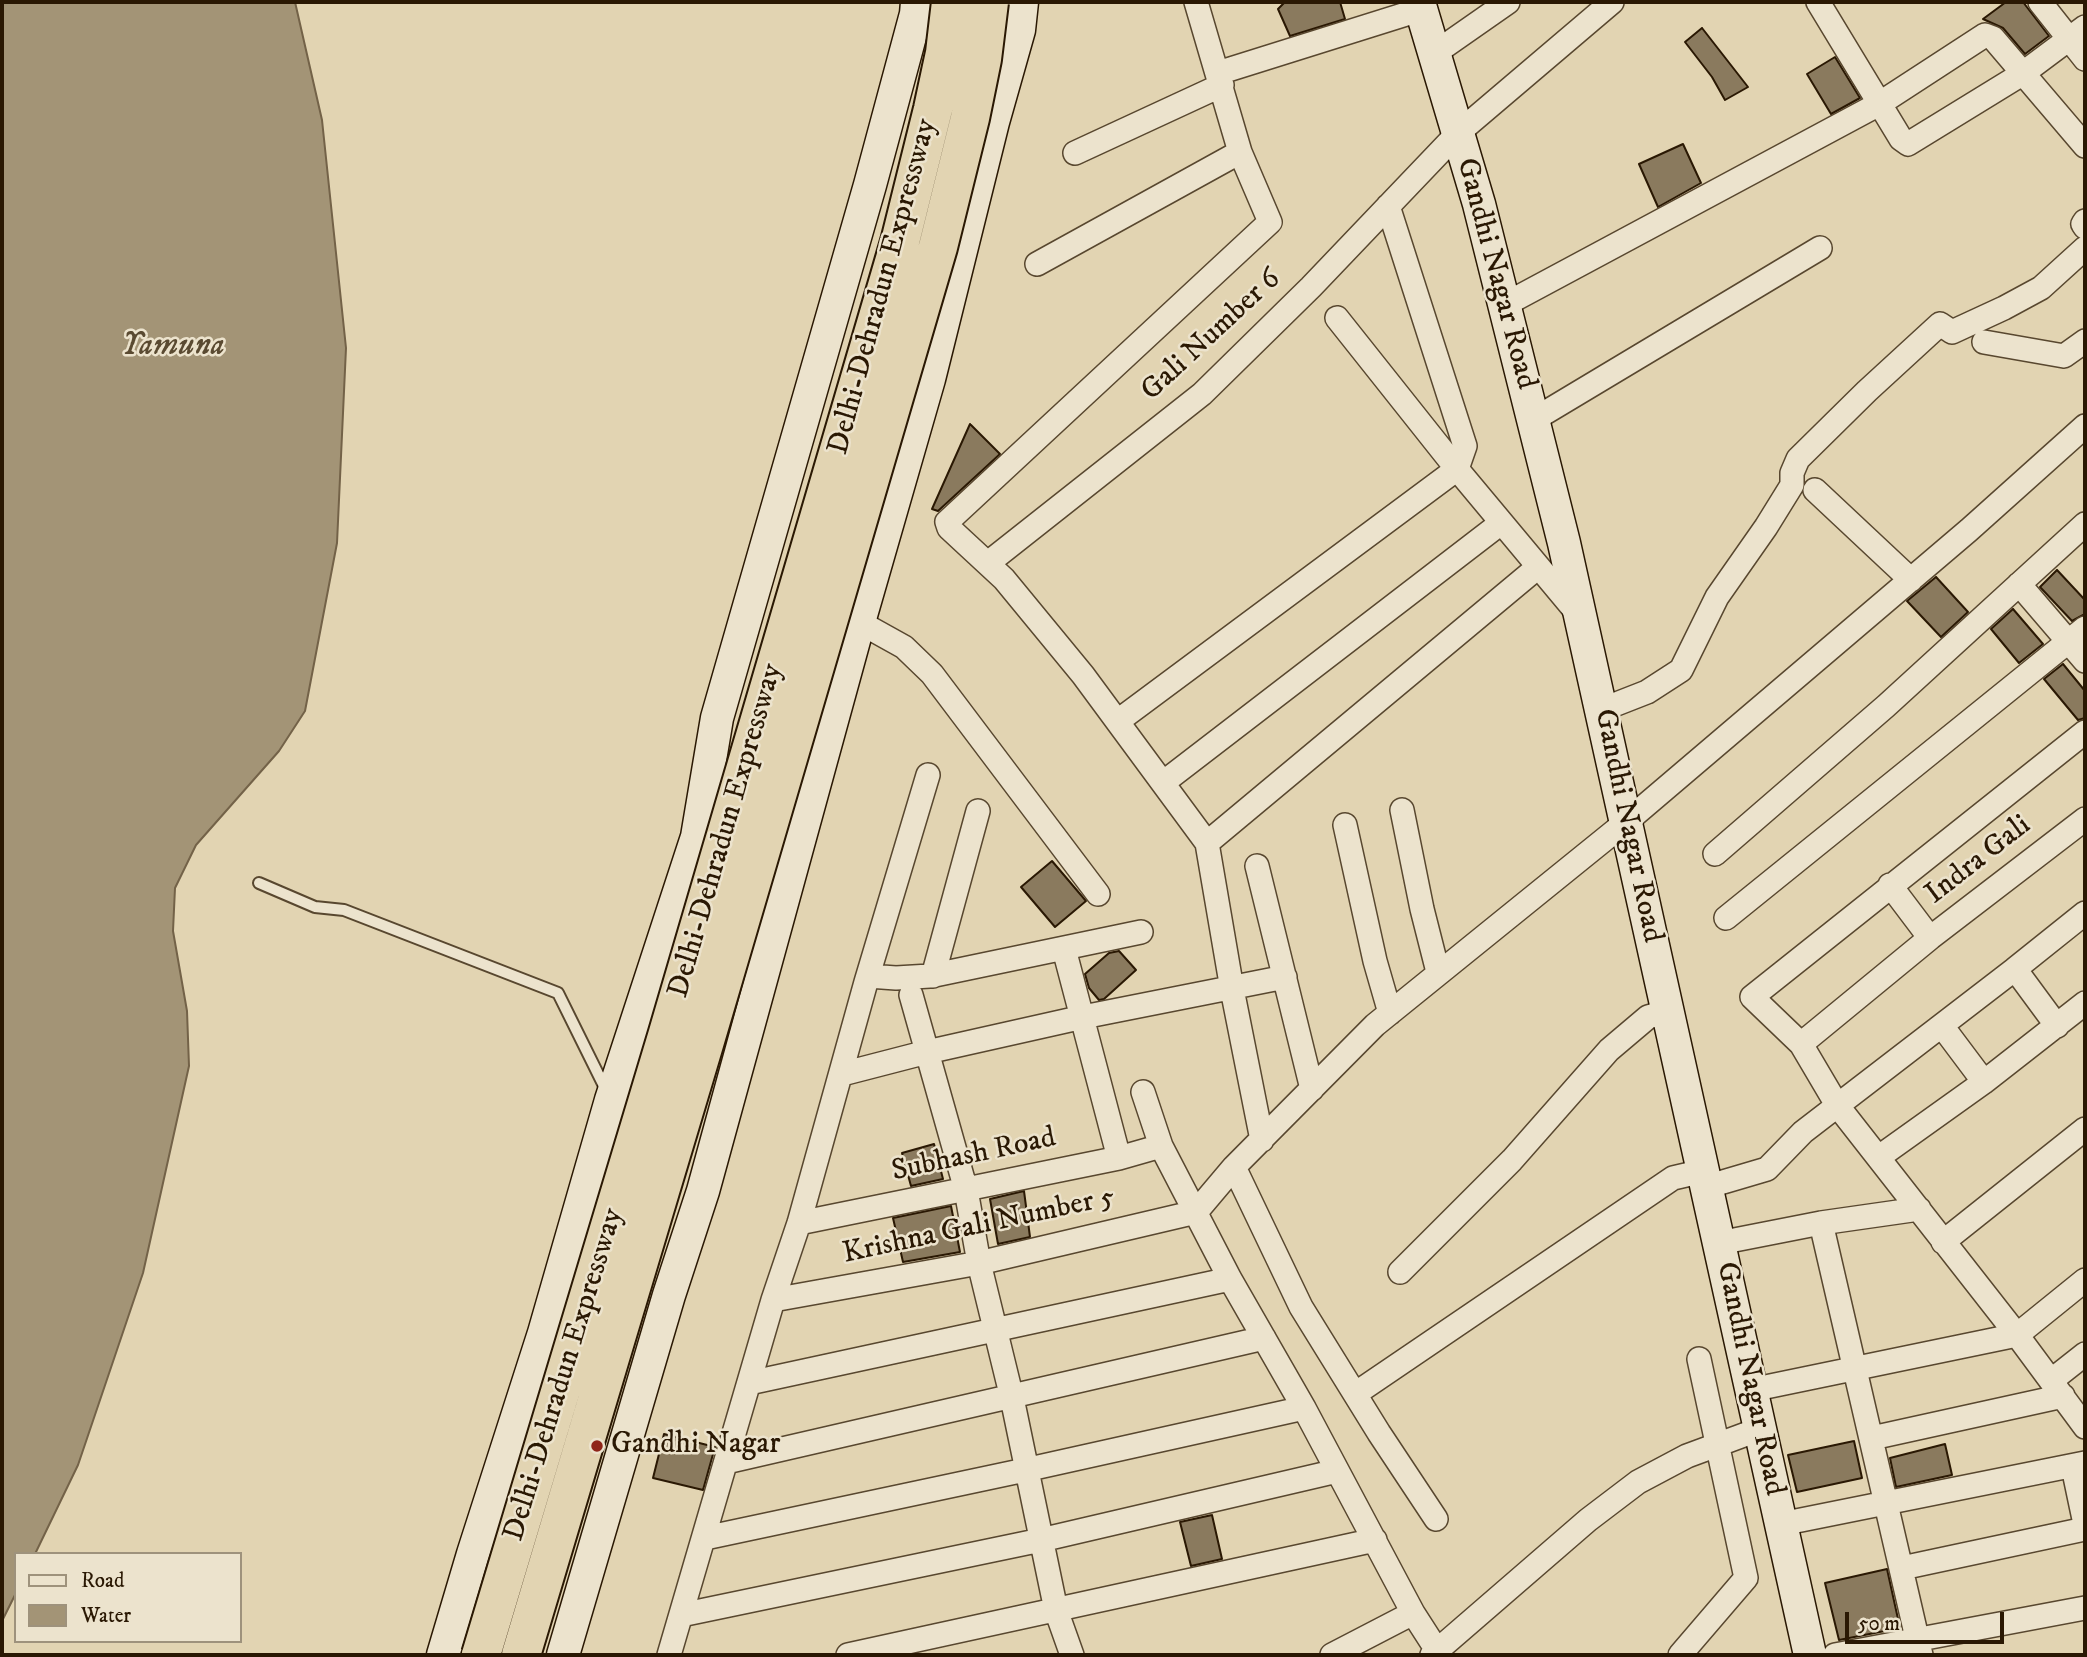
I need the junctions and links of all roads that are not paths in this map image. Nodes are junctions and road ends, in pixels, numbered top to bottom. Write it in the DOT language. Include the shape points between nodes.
graph roads {
  1 [pos="917,2"];
  2 [pos="951,2"];
  3 [pos="989,2"];
  4 [pos="1022,2"];
  5 [pos="1196,2"];
  6 [pos="1508,2"];
  7 [pos="1612,2"];
  8 [pos="1818,2"];
  9 [pos="2040,2"];
  10 [pos="1420,5"];
  11 [pos="2078,33"];
  12 [pos="1434,53"];
  13 [pos="2085,59"];
  14 [pos="2022,74"];
  15 [pos="1220,79"];
  16 [pos="1880,104"];
  17 [pos="1458,133"];
  18 [pos="2085,146"];
  19 [pos="1240,152"];
  20 [pos="1075,153"];
  21 [pos="1388,206"];
  22 [pos="2085,221"];
  23 [pos="2085,227"];
  24 [pos="1820,248"];
  25 [pos="2085,248"];
  26 [pos="1037,264"];
  27 [pos="1504,304"];
  28 [pos="1337,318"];
  29 [pos="2085,341"];
  30 [pos="1984,342"];
  31 [pos="1533,419"];
  32 [pos="2085,426"];
  33 [pos="1457,469"];
  34 [pos="1815,490"];
  35 [pos="1501,523"];
  36 [pos="2085,524"];
  37 [pos="988,563"];
  38 [pos="1538,567"];
  39 [pos="1911,580"];
  40 [pos="2019,584"];
  41 [pos="1580,616"];
  42 [pos="859,622"];
  43 [pos="2077,635"];
  44 [pos="2085,660"];
  45 [pos="1601,710"];
  46 [pos="717,718"];
  47 [pos="1118,721"];
  48 [pos="2085,732"];
  49 [pos="825,751"];
  50 [pos="928,775"];
  51 [pos="1164,782"];
  52 [pos="1402,810"];
  53 [pos="978,811"];
  54 [pos="2085,819"];
  55 [pos="1626,822"];
  56 [pos="1345,825"];
  57 [pos="1207,843"];
  58 [pos="1715,854"];
  59 [pos="1257,866"];
  60 [pos="259,883"];
  61 [pos="1890,885"];
  62 [pos="1098,894"];
  63 [pos="2085,913"];
  64 [pos="1726,918"];
  65 [pos="1141,932"];
  66 [pos="1930,938"];
  67 [pos="1064,948"];
  68 [pos="2015,969"];
  69 [pos="1438,972"];
  70 [pos="868,976"];
  71 [pos="933,976"];
  72 [pos="1284,977"];
  73 [pos="1232,989"];
  74 [pos="911,995"];
  75 [pos="2085,1003"];
  76 [pos="1668,1011"];
  77 [pos="1390,1013"];
  78 [pos="1083,1017"];
  79 [pos="1942,1026"];
  80 [pos="2057,1026"];
  81 [pos="1801,1044"];
  82 [pos="927,1052"];
  83 [pos="842,1074"];
  84 [pos="1984,1082"];
  85 [pos="1312,1089"];
  86 [pos="1143,1092"];
  87 [pos="611,1100"];
  88 [pos="1837,1105"];
  89 [pos="2085,1129"];
  90 [pos="1262,1140"];
  91 [pos="1161,1146"];
  92 [pos="1879,1157"];
  93 [pos="1119,1158"];
  94 [pos="1234,1167"];
  95 [pos="1705,1179"];
  96 [pos="966,1190"];
  97 [pos="1919,1209"];
  98 [pos="1196,1212"];
  99 [pos="799,1223"];
  100 [pos="1821,1223"];
  101 [pos="1719,1242"];
  102 [pos="1943,1242"];
  103 [pos="979,1263"];
  104 [pos="1400,1272"];
  105 [pos="1230,1279"];
  106 [pos="2085,1280"];
  107 [pos="773,1300"];
  108 [pos="995,1331"];
  109 [pos="2017,1335"];
  110 [pos="1264,1338"];
  111 [pos="2085,1354"];
  112 [pos="1699,1359"];
  113 [pos="1855,1369"];
  114 [pos="749,1383"];
  115 [pos="2057,1388"];
  116 [pos="1751,1390"];
  117 [pos="1355,1394"];
  118 [pos="1012,1398"];
  119 [pos="1304,1408"];
  120 [pos="2085,1427"];
  121 [pos="1760,1429"];
  122 [pos="1872,1438"];
  123 [pos="1718,1445"];
  124 [pos="726,1462"];
  125 [pos="2079,1465"];
  126 [pos="1025,1470"];
  127 [pos="1337,1471"];
  128 [pos="1887,1503"];
  129 [pos="1436,1519"];
  130 [pos="1781,1524"];
  131 [pos="2085,1527"];
  132 [pos="705,1538"];
  133 [pos="1041,1540"];
  134 [pos="1375,1540"];
  135 [pos="473,1554"];
  136 [pos="1902,1568"];
  137 [pos="583,1586"];
  138 [pos="2085,1608"];
  139 [pos="1056,1611"];
  140 [pos="1413,1613"];
  141 [pos="681,1615"];
  142 [pos="1920,1647"];
  143 [pos="1437,1654"];
  144 [pos="443,1655"];
  145 [pos="481,1655"];
  146 [pos="521,1655"];
  147 [pos="563,1655"];
  148 [pos="669,1655"];
  149 [pos="848,1655"];
  150 [pos="1072,1655"];
  151 [pos="1332,1655"];
  152 [pos="1680,1655"];
  153 [pos="1810,1655"];
  154 [pos="1835,1655"];
  1 -- 46 [label="street" via="870,185"];
  2 -- 145 [label="highway, Delhi-Dehradun Expressway, bridge" via="933,109 892,269"];
  3 -- 146 [label="highway, Delhi-Dehradun Expressway, bridge" via="970,118 938,247"];
  4 -- 42 [label="street" via="1019,30 929,379"];
  5 -- 15 [label="street"];
  6 -- 12 [label="street"];
  7 -- 17 [label="street, Gali Number 6"];
  8 -- 16 [label="street"];
  9 -- 11 [label="street"];
  10 -- 12 [label="street, Gandhi Nagar Road"];
  10 -- 15 [label="street"];
  11 -- 13 [label="street"];
  11 -- 14 [label="street"];
  12 -- 17 [label="street, Gandhi Nagar Road"];
  14 -- 16 [label="street" via="1993,38 1985,35"];
  14 -- 16 [label="street" via="1908,144"];
  14 -- 18 [label="street"];
  15 -- 19 [label="street"];
  15 -- 20 [label="street"];
  16 -- 27 [label="street"];
  17 -- 21 [label="street, Gali Number 6"];
  17 -- 27 [label="street, Gandhi Nagar Road"];
  19 -- 26 [label="street"];
  19 -- 37 [label="street" via="1270,222 948,519 949,528"];
  21 -- 33 [label="street" via="1465,446"];
  21 -- 37 [label="street, Gali Number 6" via="1202,394"];
  22 -- 23 [label="street"];
  24 -- 31 [label="street"];
  25 -- 45 [label="street" via="2041,288 2004,308 1952,332 1940,324 1798,458 1792,485 1717,597 1681,670 1647,692"];
  27 -- 31 [label="street, Gandhi Nagar Road"];
  28 -- 33 [label="street"];
  29 -- 30 [label="street" via="2064,356"];
  31 -- 41 [label="street, Gandhi Nagar Road"];
  32 -- 39 [label="street"];
  33 -- 35 [label="street"];
  33 -- 47 [label="street"];
  34 -- 39 [label="street"];
  35 -- 38 [label="street"];
  35 -- 51 [label="street"];
  36 -- 40 [label="street"];
  37 -- 47 [label="street"];
  38 -- 41 [label="street"];
  38 -- 57 [label="street"];
  39 -- 55 [label="street"];
  40 -- 43 [label="street"];
  40 -- 58 [label="street"];
  41 -- 45 [label="street, Gandhi Nagar Road"];
  42 -- 49 [label="street"];
  42 -- 62 [label="street" via="904,647 932,674"];
  43 -- 44 [label="street"];
  43 -- 64 [label="street"];
  45 -- 55 [label="street, Gandhi Nagar Road"];
  46 -- 49 [label="street"];
  46 -- 87 [label="street" via="697,837"];
  47 -- 51 [label="street"];
  48 -- 61 [label="street"];
  49 -- 137 [label="street" via="703,1191"];
  50 -- 70 [label="street"];
  51 -- 57 [label="street"];
  52 -- 69 [label="street"];
  53 -- 71 [label="street"];
  54 -- 66 [label="street, Indra Gali"];
  55 -- 69 [label="street"];
  55 -- 76 [label="street, Gandhi Nagar Road"];
  56 -- 77 [label="street"];
  57 -- 73 [label="street"];
  59 -- 72 [label="street"];
  60 -- 87 [label="lane" via="314,907 344,910 558,993"];
  61 -- 66 [label="street, Indra Gali"];
  61 -- 81 [label="street" via="1752,997"];
  63 -- 68 [label="street"];
  65 -- 67 [label="street"];
  66 -- 81 [label="street"];
  67 -- 71 [label="street"];
  67 -- 78 [label="street"];
  68 -- 79 [label="street"];
  68 -- 80 [label="street"];
  69 -- 77 [label="street"];
  70 -- 71 [label="street"];
  70 -- 83 [label="street"];
  72 -- 73 [label="street"];
  72 -- 85 [label="street"];
  73 -- 78 [label="street"];
  73 -- 90 [label="street"];
  74 -- 82 [label="street"];
  75 -- 80 [label="street"];
  76 -- 95 [label="street, Gandhi Nagar Road"];
  76 -- 104 [label="street" via="1648,1017 1609,1050 1512,1160"];
  77 -- 85 [label="street"];
  78 -- 82 [label="street"];
  78 -- 93 [label="street"];
  79 -- 84 [label="street"];
  79 -- 88 [label="street"];
  80 -- 84 [label="street"];
  81 -- 88 [label="street"];
  82 -- 83 [label="street"];
  82 -- 96 [label="street"];
  83 -- 99 [label="street"];
  84 -- 92 [label="street"];
  85 -- 90 [label="street"];
  86 -- 91 [label="street"];
  87 -- 135 [label="street" via="544,1333"];
  88 -- 92 [label="street"];
  88 -- 95 [label="street" via="1767,1169"];
  89 -- 102 [label="street"];
  90 -- 94 [label="street"];
  91 -- 93 [label="street, Subhash Road"];
  91 -- 98 [label="street"];
  92 -- 97 [label="street"];
  93 -- 96 [label="street, Subhash Road"];
  94 -- 98 [label="street"];
  94 -- 117 [label="street" via="1301,1307"];
  95 -- 101 [label="street, Gandhi Nagar Road"];
  95 -- 117 [label="street" via="1672,1178"];
  96 -- 99 [label="street, Subhash Road"];
  96 -- 103 [label="street"];
  97 -- 100 [label="street"];
  97 -- 102 [label="street"];
  98 -- 103 [label="street, Krishna Gali Number 5"];
  98 -- 105 [label="street"];
  99 -- 107 [label="street"];
  100 -- 101 [label="street"];
  100 -- 113 [label="street"];
  101 -- 116 [label="street, Gandhi Nagar Road"];
  102 -- 109 [label="street"];
  103 -- 107 [label="street, Krishna Gali Number 5"];
  103 -- 108 [label="street"];
  105 -- 108 [label="street"];
  105 -- 110 [label="street"];
  106 -- 109 [label="street"];
  107 -- 114 [label="street"];
  108 -- 114 [label="street"];
  108 -- 118 [label="street"];
  109 -- 113 [label="street"];
  109 -- 115 [label="street"];
  110 -- 118 [label="street"];
  110 -- 119 [label="street"];
  111 -- 115 [label="street"];
  112 -- 123 [label="street"];
  113 -- 116 [label="street"];
  113 -- 122 [label="street"];
  114 -- 124 [label="street"];
  115 -- 120 [label="street"];
  115 -- 122 [label="street"];
  116 -- 121 [label="street, Gandhi Nagar Road"];
  117 -- 129 [label="street"];
  118 -- 124 [label="street"];
  118 -- 126 [label="street"];
  119 -- 126 [label="street"];
  119 -- 127 [label="street"];
  121 -- 123 [label="street"];
  121 -- 130 [label="street, Gandhi Nagar Road"];
  122 -- 128 [label="street"];
  123 -- 143 [label="street" via="1662,1468 1612,1500"];
  123 -- 152 [label="street" via="1746,1578"];
  124 -- 132 [label="street"];
  125 -- 128 [label="street"];
  125 -- 131 [label="street"];
  126 -- 132 [label="street"];
  126 -- 133 [label="street"];
  127 -- 133 [label="street"];
  127 -- 134 [label="street"];
  128 -- 130 [label="street"];
  128 -- 136 [label="street"];
  130 -- 153 [label="street, Gandhi Nagar Road"];
  131 -- 136 [label="street"];
  132 -- 141 [label="street"];
  133 -- 139 [label="street"];
  133 -- 141 [label="street"];
  134 -- 139 [label="street"];
  134 -- 140 [label="street"];
  135 -- 137 [label="street"];
  135 -- 144 [label="street"];
  136 -- 142 [label="street"];
  137 -- 147 [label="street"];
  138 -- 142 [label="street"];
  139 -- 149 [label="street"];
  139 -- 150 [label="street"];
  140 -- 143 [label="street"];
  140 -- 151 [label="street"];
  141 -- 148 [label="street"];
  142 -- 154 [label="street"];
}
